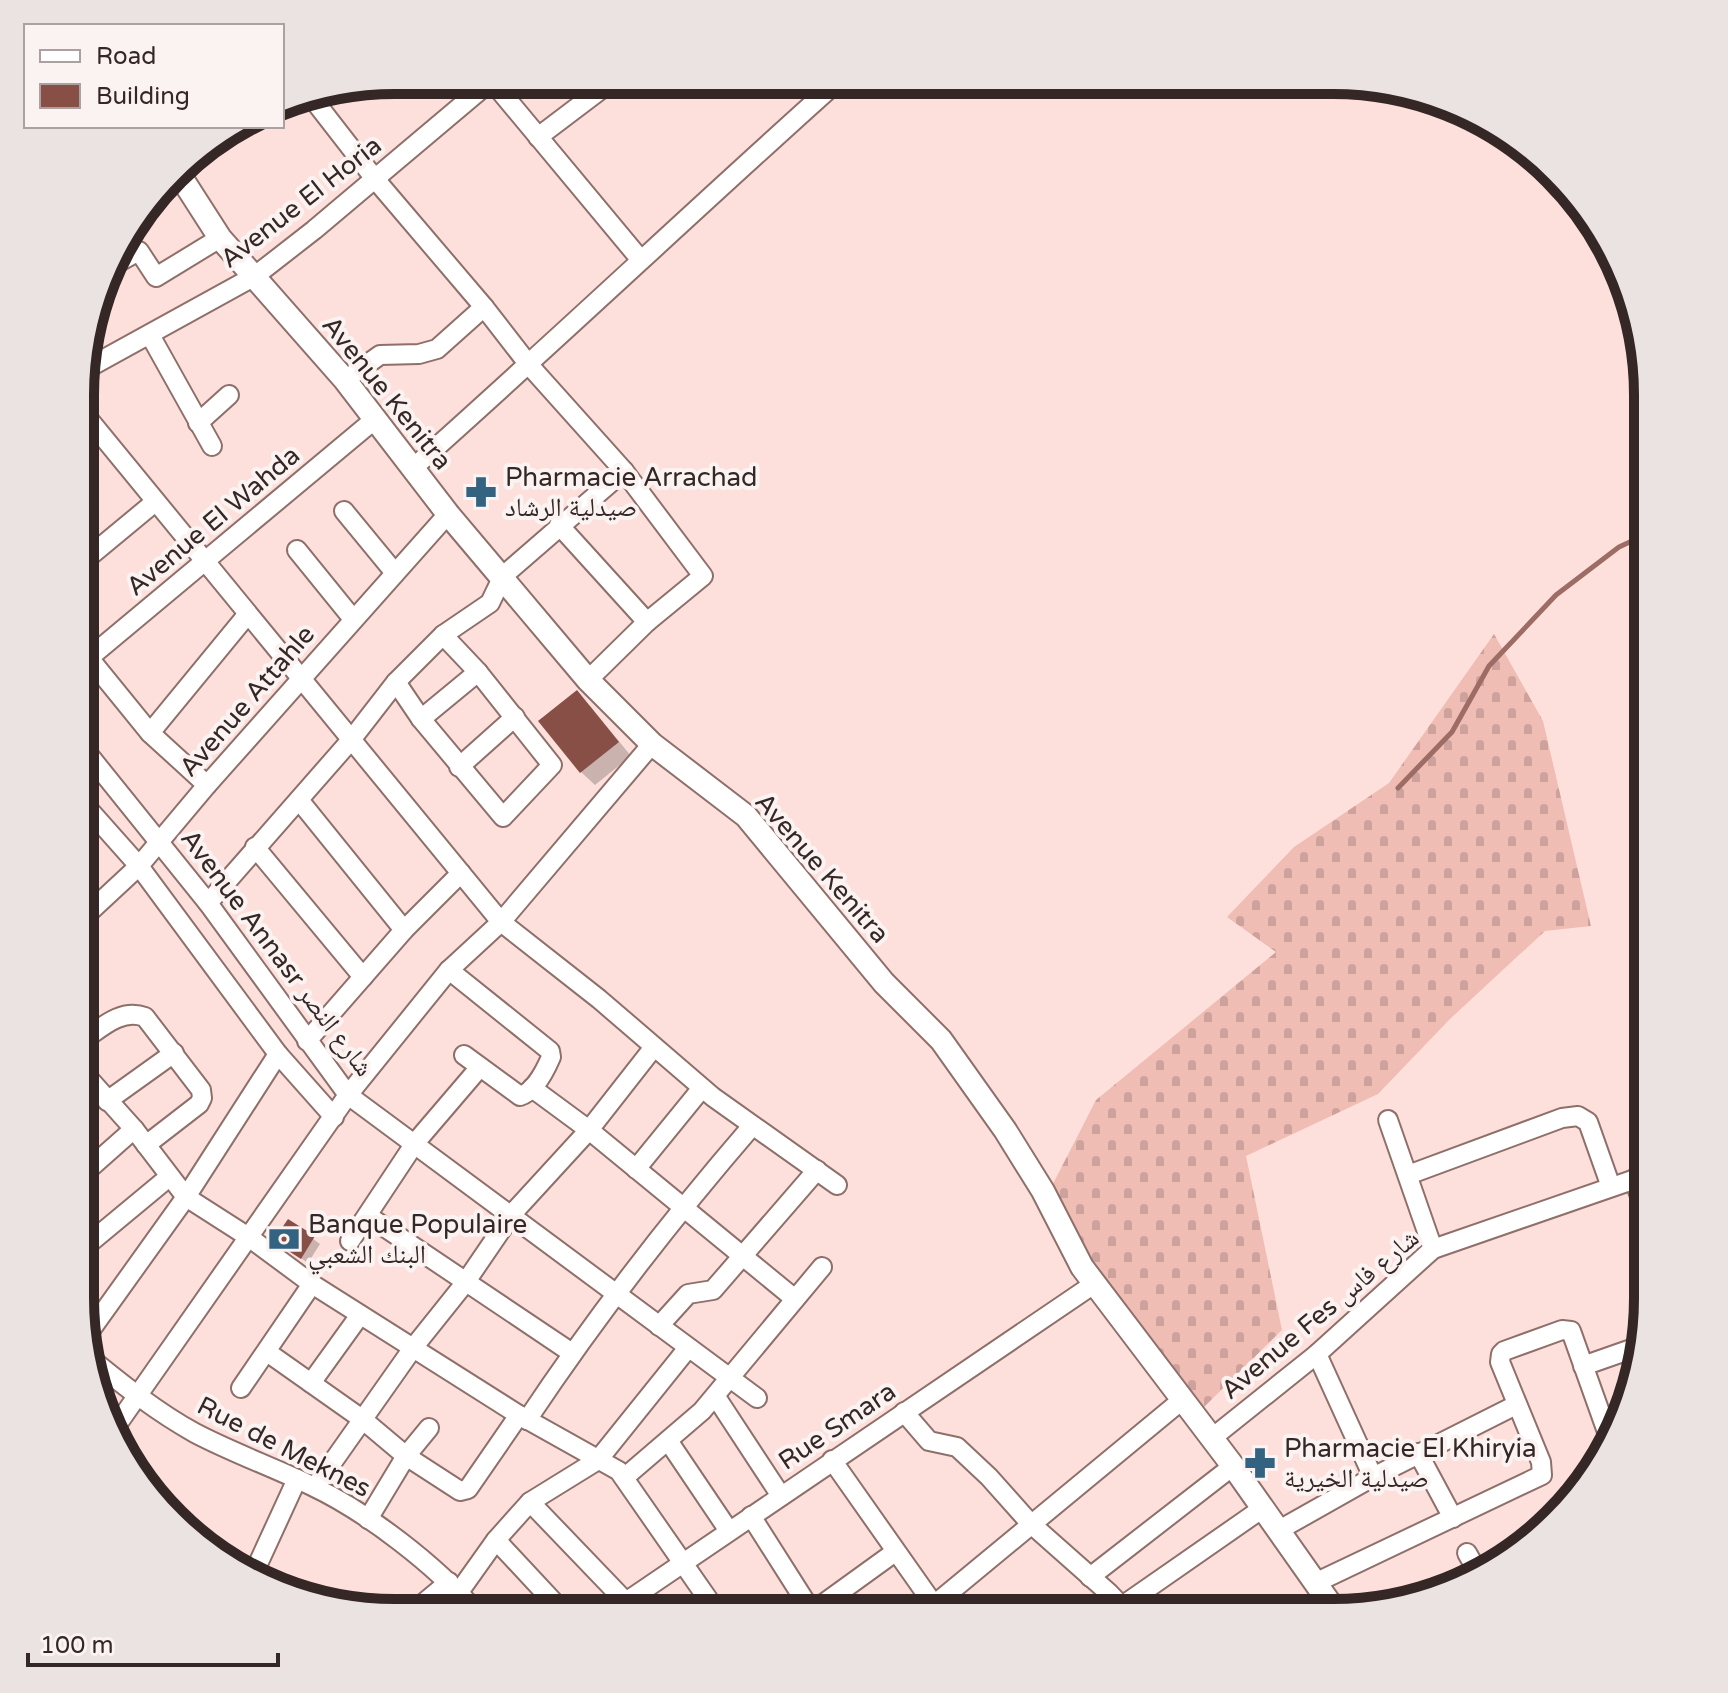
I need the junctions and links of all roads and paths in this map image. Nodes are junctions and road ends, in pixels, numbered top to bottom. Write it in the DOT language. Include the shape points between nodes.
graph roads {
  1 [pos="475,94"];
  2 [pos="503,94"];
  3 [pos="595,94"];
  4 [pos="824,94"];
  5 [pos="317,104"];
  6 [pos="538,137"];
  7 [pos="375,179"];
  8 [pos="183,181"];
  9 [pos="220,238"];
  10 [pos="128,256"];
  11 [pos="640,259"];
  12 [pos="255,276"];
  13 [pos="484,307"];
  14 [pos="150,335"];
  15 [pos="96,364"];
  16 [pos="529,365"];
  17 [pos="345,380"];
  18 [pos="229,395"];
  19 [pos="374,420"];
  20 [pos="198,423"];
  21 [pos="94,426"];
  22 [pos="212,446"];
  23 [pos="413,468"];
  24 [pos="624,471"];
  25 [pos="155,502"];
  26 [pos="344,511"];
  27 [pos="448,514"];
  28 [pos="559,525"];
  29 [pos="297,550"];
  30 [pos="94,553"];
  31 [pos="205,561"];
  32 [pos="395,573"];
  33 [pos="503,576"];
  34 [pos="247,615"];
  35 [pos="353,619"];
  36 [pos="647,622"];
  37 [pos="443,635"];
  38 [pos="94,654"];
  39 [pos="94,668"];
  40 [pos="478,672"];
  41 [pos="301,678"];
  42 [pos="588,680"];
  43 [pos="396,682"];
  44 [pos="515,717"];
  45 [pos="421,719"];
  46 [pos="150,733"];
  47 [pos="351,740"];
  48 [pos="652,744"];
  49 [pos="94,761"];
  50 [pos="459,767"];
  51 [pos="207,785"];
  52 [pos="299,800"];
  53 [pos="94,815"];
  54 [pos="161,842"];
  55 [pos="255,847"];
  56 [pos="139,866"];
  57 [pos="461,873"];
  58 [pos="208,903"];
  59 [pos="94,908"];
  60 [pos="501,922"];
  61 [pos="404,930"];
  62 [pos="449,970"];
  63 [pos="363,977"];
  64 [pos="94,1033"];
  65 [pos="307,1041"];
  66 [pos="654,1047"];
  67 [pos="174,1053"];
  68 [pos="278,1054"];
  69 [pos="464,1055"];
  70 [pos="480,1067"];
  71 [pos="532,1088"];
  72 [pos="702,1088"];
  73 [pos="94,1089"];
  74 [pos="348,1095"];
  75 [pos="107,1101"];
  76 [pos="334,1117"];
  77 [pos="1388,1120"];
  78 [pos="752,1126"];
  79 [pos="134,1129"];
  80 [pos="589,1130"];
  81 [pos="415,1143"];
  82 [pos="146,1145"];
  83 [pos="94,1164"];
  84 [pos="636,1169"];
  85 [pos="817,1170"];
  86 [pos="1408,1175"];
  87 [pos="169,1177"];
  88 [pos="1634,1179"];
  89 [pos="837,1185"];
  90 [pos="1611,1187"];
  91 [pos="186,1197"];
  92 [pos="681,1207"];
  93 [pos="512,1214"];
  94 [pos="368,1216"];
  95 [pos="250,1238"];
  96 [pos="94,1239"];
  97 [pos="350,1241"];
  98 [pos="1433,1249"];
  99 [pos="743,1257"];
  100 [pos="822,1267"];
  101 [pos="465,1283"];
  102 [pos="312,1284"];
  103 [pos="1094,1284"];
  104 [pos="615,1292"];
  105 [pos="795,1299"];
  106 [pos="360,1315"];
  107 [pos="96,1323"];
  108 [pos="659,1326"];
  109 [pos="413,1348"];
  110 [pos="688,1348"];
  111 [pos="1629,1350"];
  112 [pos="267,1352"];
  113 [pos="572,1353"];
  114 [pos="1317,1354"];
  115 [pos="1583,1366"];
  116 [pos="102,1368"];
  117 [pos="730,1378"];
  118 [pos="311,1383"];
  119 [pos="241,1388"];
  120 [pos="135,1395"];
  121 [pos="716,1397"];
  122 [pos="757,1398"];
  123 [pos="1182,1400"];
  124 [pos="1516,1405"];
  125 [pos="904,1412"];
  126 [pos="523,1417"];
  127 [pos="120,1419"];
  128 [pos="362,1419"];
  129 [pos="1605,1426"];
  130 [pos="429,1428"];
  131 [pos="1212,1438"];
  132 [pos="669,1442"];
  133 [pos="1418,1453"];
  134 [pos="406,1456"];
  135 [pos="598,1460"];
  136 [pos="832,1460"];
  137 [pos="1233,1466"];
  138 [pos="625,1477"];
  139 [pos="1373,1477"];
  140 [pos="297,1479"];
  141 [pos="315,1487"];
  142 [pos="781,1496"];
  143 [pos="530,1502"];
  144 [pos="1263,1508"];
  145 [pos="751,1516"];
  146 [pos="1453,1518"];
  147 [pos="368,1519"];
  148 [pos="1030,1523"];
  149 [pos="1279,1530"];
  150 [pos="729,1531"];
  151 [pos="496,1540"];
  152 [pos="895,1552"];
  153 [pos="1467,1553"];
  154 [pos="1473,1564"];
  155 [pos="682,1565"];
  156 [pos="257,1566"];
  157 [pos="1090,1577"];
  158 [pos="1315,1583"];
  159 [pos="454,1587"];
  160 [pos="434,1599"];
  161 [pos="465,1599"];
  162 [pos="551,1599"];
  163 [pos="606,1599"];
  164 [pos="631,1599"];
  165 [pos="707,1599"];
  166 [pos="804,1599"];
  167 [pos="830,1599"];
  168 [pos="929,1599"];
  169 [pos="947,1599"];
  170 [pos="1110,1599"];
  171 [pos="1135,1599"];
  172 [pos="1327,1599"];
  1 -- 7 [label="street, Avenue El Horia"];
  2 -- 6 [label="street"];
  3 -- 6 [label="street"];
  4 -- 11 [label="street"];
  5 -- 7 [label="street"];
  6 -- 11 [label="street"];
  7 -- 12 [label="street, Avenue El Horia"];
  7 -- 13 [label="street"];
  8 -- 9 [label="street, Avenue Kenitra"];
  9 -- 10 [label="street" via="156,277 139,251"];
  9 -- 12 [label="street, Avenue Kenitra"];
  11 -- 16 [label="street"];
  12 -- 14 [label="street, Avenue El Horia"];
  12 -- 17 [label="street, Avenue Kenitra"];
  13 -- 16 [label="street"];
  13 -- 17 [label="street" via="437,349 380,355"];
  14 -- 15 [label="street, Avenue El Horia"];
  14 -- 20 [label="street"];
  16 -- 23 [label="street"];
  16 -- 24 [label="street"];
  17 -- 19 [label="street, Avenue Kenitra"];
  18 -- 20 [label="street"];
  19 -- 23 [label="street, Avenue Kenitra"];
  19 -- 31 [label="street, Avenue El Wahda"];
  20 -- 22 [label="street"];
  21 -- 25 [label="street"];
  23 -- 27 [label="street, Avenue Kenitra"];
  24 -- 28 [label="street"];
  24 -- 36 [label="street" via="703,576"];
  25 -- 30 [label="street"];
  25 -- 31 [label="street"];
  26 -- 32 [label="street"];
  27 -- 32 [label="street, Avenue Attahle"];
  27 -- 33 [label="street, Avenue Kenitra"];
  28 -- 33 [label="street"];
  28 -- 36 [label="street"];
  29 -- 35 [label="street"];
  31 -- 34 [label="street"];
  31 -- 38 [label="street, Avenue El Wahda"];
  32 -- 35 [label="street, Avenue Attahle"];
  33 -- 37 [label="street" via="490,603"];
  33 -- 42 [label="street, Avenue Kenitra"];
  34 -- 41 [label="street"];
  34 -- 46 [label="street"];
  35 -- 41 [label="street, Avenue Attahle"];
  36 -- 42 [label="street"];
  37 -- 40 [label="street"];
  37 -- 43 [label="street"];
  39 -- 46 [label="street"];
  40 -- 44 [label="street"];
  40 -- 45 [label="street"];
  41 -- 47 [label="street"];
  41 -- 51 [label="street, Avenue Attahle"];
  42 -- 48 [label="street, Avenue Kenitra"];
  43 -- 45 [label="street"];
  43 -- 47 [label="street"];
  44 -- 50 [label="street"];
  44 -- 50 [label="street" via="552,765 503,817"];
  45 -- 50 [label="street"];
  46 -- 51 [label="street"];
  47 -- 52 [label="street"];
  47 -- 57 [label="street"];
  48 -- 60 [label="street"];
  48 -- 103 [label="street, Avenue Kenitra" via="746,816 884,983 941,1040 1005,1130"];
  49 -- 54 [label="street, Avenue Annasr شارع النصر"];
  51 -- 54 [label="street, Avenue Attahle"];
  52 -- 55 [label="street"];
  52 -- 61 [label="street"];
  53 -- 56 [label="street"];
  54 -- 56 [label="street, Avenue Attahle"];
  54 -- 58 [label="street, Avenue Annasr شارع النصر"];
  55 -- 58 [label="street"];
  55 -- 63 [label="street"];
  56 -- 59 [label="street, Avenue Attahle"];
  56 -- 68 [label="street"];
  57 -- 60 [label="street"];
  57 -- 61 [label="street"];
  58 -- 65 [label="street, Avenue Annasr شارع النصر"];
  60 -- 62 [label="street"];
  60 -- 66 [label="street"];
  61 -- 63 [label="street"];
  62 -- 71 [label="street" via="550,1051"];
  62 -- 74 [label="street"];
  63 -- 65 [label="street"];
  64 -- 67 [label="street" via="120,1016 137,1014"];
  65 -- 74 [label="street, Avenue Annasr شارع النصر"];
  66 -- 72 [label="street"];
  66 -- 80 [label="street"];
  67 -- 75 [label="street"];
  67 -- 82 [label="street" via="202,1098"];
  68 -- 76 [label="street"];
  68 -- 91 [label="street"];
  69 -- 70 [label="street"];
  70 -- 71 [label="street" via="517,1096"];
  70 -- 81 [label="street"];
  71 -- 80 [label="street"];
  72 -- 78 [label="street"];
  72 -- 84 [label="street"];
  73 -- 75 [label="street"];
  74 -- 76 [label="street"];
  74 -- 81 [label="street, Avenue Annasr شارع النصر"];
  75 -- 79 [label="street"];
  76 -- 95 [label="street"];
  77 -- 86 [label="street"];
  78 -- 85 [label="street"];
  78 -- 92 [label="street"];
  79 -- 82 [label="street"];
  79 -- 83 [label="street"];
  80 -- 84 [label="street"];
  80 -- 93 [label="street"];
  81 -- 93 [label="street, Avenue Annasr شارع النصر"];
  81 -- 94 [label="street"];
  82 -- 87 [label="street"];
  84 -- 92 [label="street"];
  85 -- 89 [label="street"];
  85 -- 99 [label="street"];
  86 -- 90 [label="street" via="1578,1116 1588,1122"];
  86 -- 98 [label="street"];
  87 -- 91 [label="street"];
  87 -- 96 [label="street"];
  88 -- 90 [label="street, Avenue Fes شارع فاس"];
  90 -- 98 [label="street, Avenue Fes شارع فاس"];
  91 -- 95 [label="street"];
  91 -- 107 [label="street"];
  92 -- 99 [label="street"];
  92 -- 104 [label="street"];
  93 -- 101 [label="street"];
  93 -- 104 [label="street, Avenue Annasr شارع النصر"];
  94 -- 97 [label="street"];
  94 -- 101 [label="street"];
  95 -- 102 [label="street"];
  95 -- 120 [label="street"];
  98 -- 114 [label="street, Avenue Fes شارع فاس"];
  99 -- 105 [label="street"];
  99 -- 108 [label="street" via="713,1290 688,1294"];
  100 -- 105 [label="street"];
  101 -- 109 [label="street"];
  101 -- 113 [label="street"];
  102 -- 106 [label="street"];
  102 -- 112 [label="street"];
  103 -- 123 [label="street, Avenue Kenitra"];
  103 -- 125 [label="street, Rue Smara"];
  104 -- 108 [label="street, Avenue Annasr شارع النصر"];
  104 -- 113 [label="street"];
  105 -- 117 [label="street"];
  106 -- 109 [label="street"];
  106 -- 118 [label="street"];
  108 -- 110 [label="street, Avenue Annasr شارع النصر"];
  109 -- 126 [label="street"];
  109 -- 128 [label="street"];
  110 -- 117 [label="street, Avenue Annasr شارع النصر"];
  110 -- 135 [label="street"];
  111 -- 115 [label="street"];
  112 -- 118 [label="street"];
  112 -- 119 [label="street"];
  113 -- 126 [label="street"];
  114 -- 131 [label="street, Avenue Fes شارع فاس"];
  114 -- 139 [label="street"];
  115 -- 124 [label="street" via="1568,1329 1501,1354"];
  115 -- 129 [label="street"];
  116 -- 120 [label="street, Rue de Meknes"];
  117 -- 121 [label="street"];
  117 -- 122 [label="street, Avenue Annasr شارع النصر"];
  118 -- 128 [label="street"];
  120 -- 127 [label="street"];
  120 -- 140 [label="street, Rue de Meknes" via="194,1432"];
  121 -- 132 [label="street"];
  121 -- 142 [label="street"];
  123 -- 131 [label="street, Avenue Kenitra"];
  123 -- 148 [label="street"];
  124 -- 133 [label="street"];
  124 -- 146 [label="street" via="1542,1475"];
  125 -- 136 [label="street, Rue Smara"];
  125 -- 148 [label="street" via="926,1439 957,1447"];
  126 -- 134 [label="street" via="467,1490 455,1489"];
  126 -- 135 [label="street"];
  128 -- 134 [label="street"];
  128 -- 141 [label="street"];
  130 -- 134 [label="street"];
  131 -- 137 [label="street, Avenue Kenitra"];
  132 -- 138 [label="street"];
  132 -- 150 [label="street"];
  133 -- 139 [label="street"];
  133 -- 146 [label="street"];
  134 -- 147 [label="street"];
  135 -- 138 [label="street"];
  135 -- 143 [label="street"];
  136 -- 142 [label="street, Rue Smara"];
  136 -- 152 [label="street"];
  137 -- 144 [label="street, Avenue Kenitra"];
  137 -- 157 [label="street"];
  138 -- 155 [label="street"];
  139 -- 149 [label="street"];
  140 -- 141 [label="street, Rue de Meknes"];
  140 -- 156 [label="street"];
  141 -- 147 [label="street, Rue de Meknes"];
  142 -- 145 [label="street, Rue Smara"];
  143 -- 151 [label="street"];
  143 -- 163 [label="street"];
  144 -- 149 [label="street, Avenue Kenitra"];
  144 -- 171 [label="street"];
  145 -- 150 [label="street, Rue Smara"];
  145 -- 166 [label="street"];
  146 -- 158 [label="street"];
  147 -- 159 [label="street, Rue de Meknes"];
  148 -- 157 [label="street"];
  148 -- 169 [label="street"];
  149 -- 158 [label="street, Avenue Kenitra"];
  150 -- 155 [label="street, Rue Smara"];
  151 -- 159 [label="street"];
  151 -- 162 [label="street"];
  152 -- 167 [label="street"];
  152 -- 168 [label="street"];
  153 -- 154 [label="street"];
  155 -- 164 [label="street, Rue Smara"];
  155 -- 165 [label="street"];
  157 -- 170 [label="street"];
  158 -- 172 [label="street, Avenue Kenitra"];
  159 -- 160 [label="street"];
  159 -- 161 [label="street, Rue de Meknes"];
}
